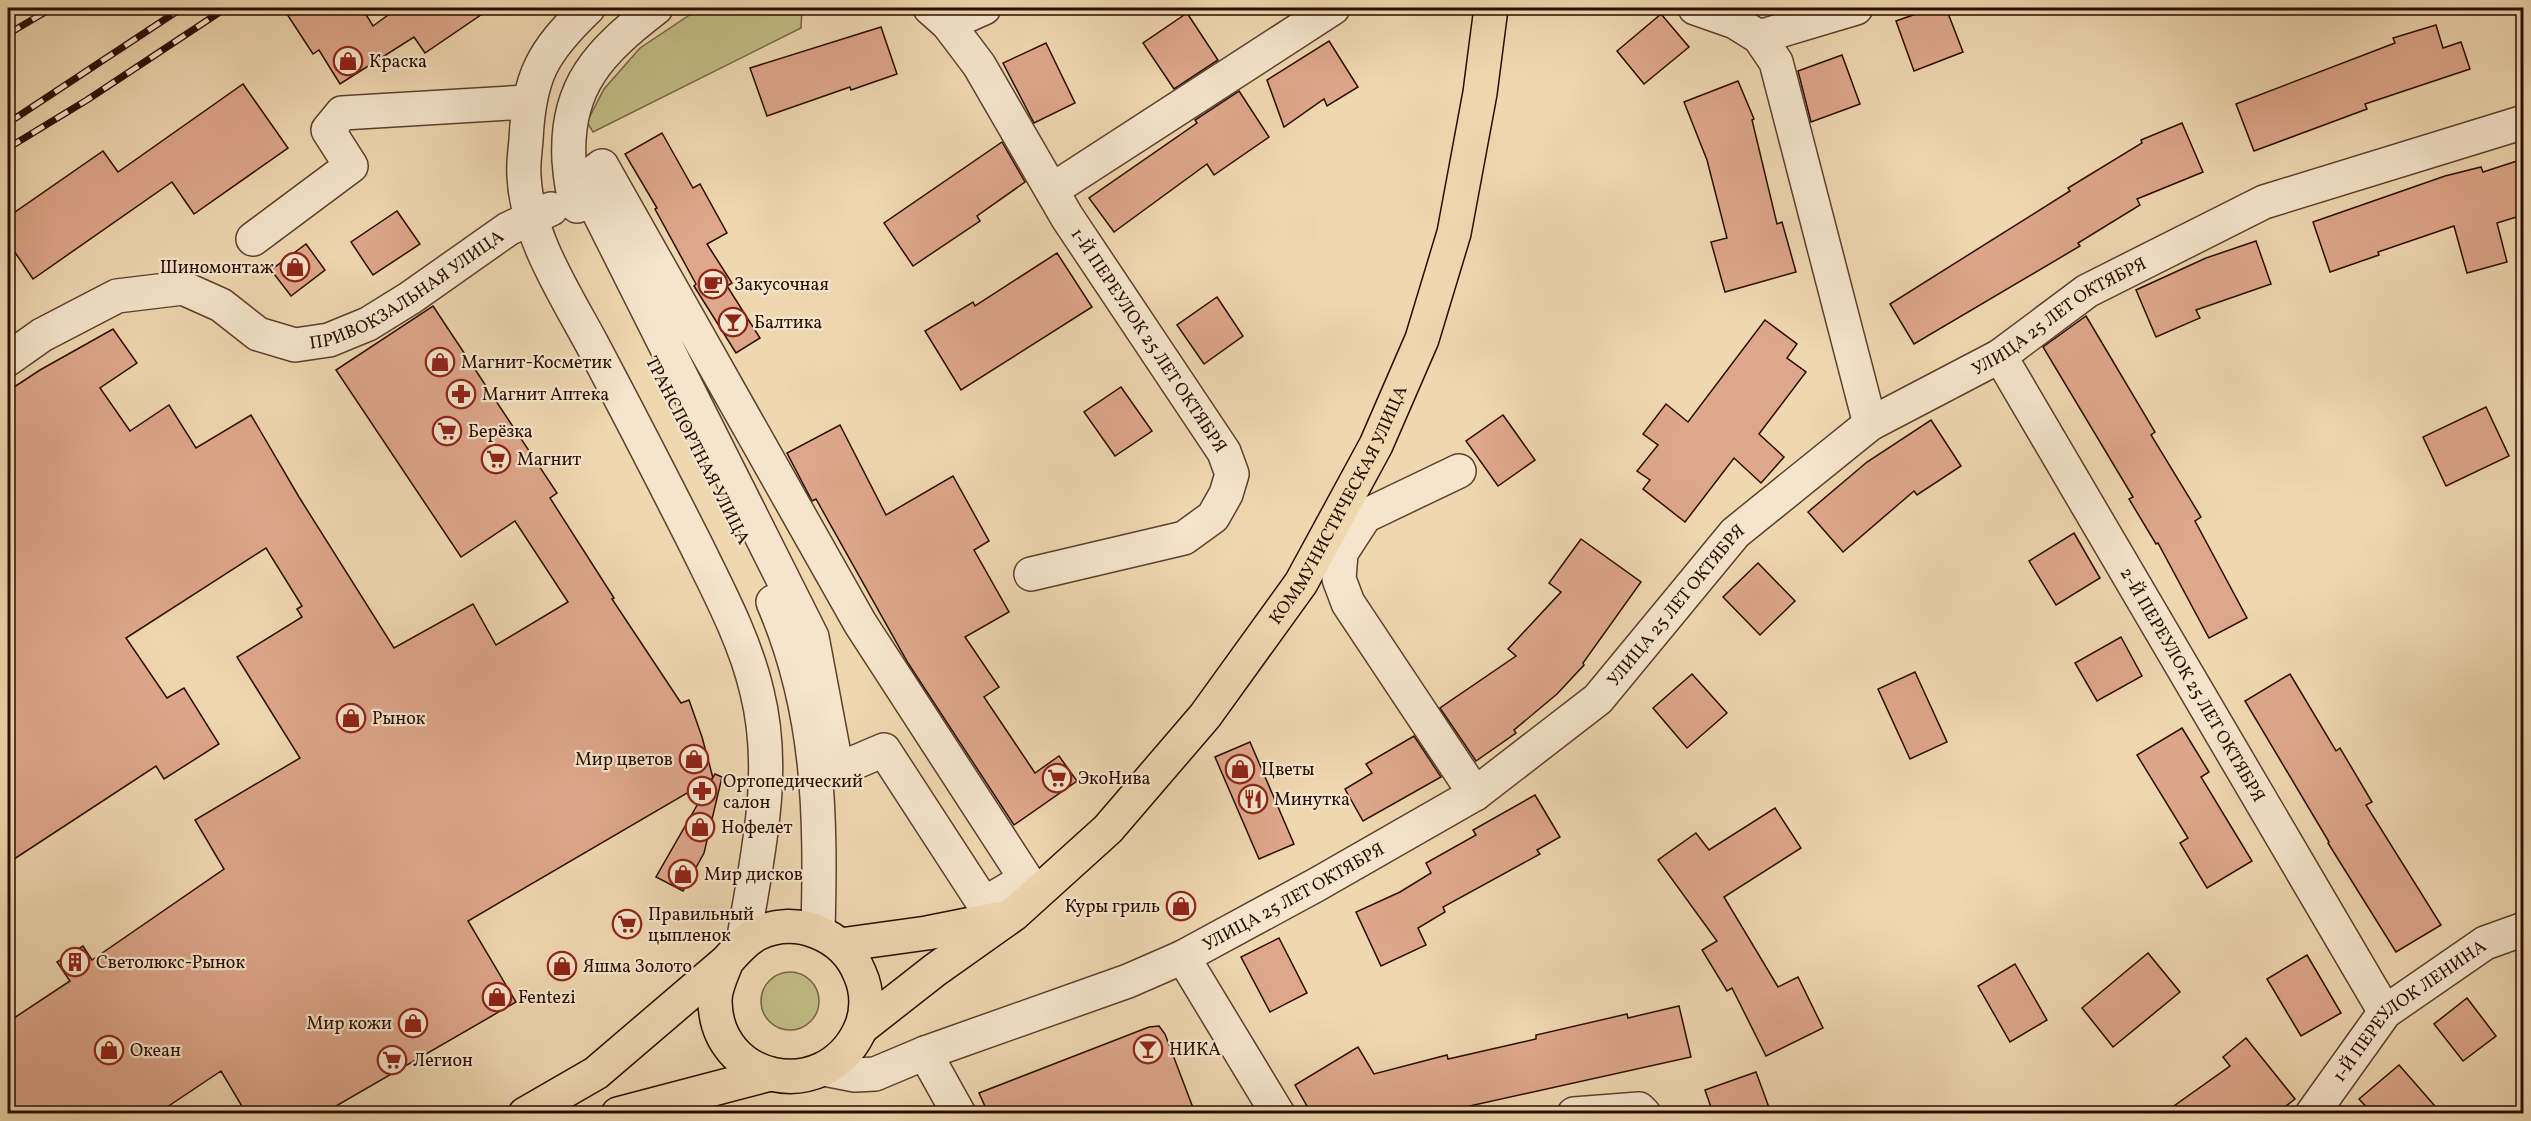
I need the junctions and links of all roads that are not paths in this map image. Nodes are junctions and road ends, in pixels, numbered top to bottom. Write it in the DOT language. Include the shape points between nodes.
graph roads {
  1 [pos="588,8"];
  2 [pos="656,8"];
  3 [pos="984,8"];
  4 [pos="1333,8"];
  5 [pos="1491,8"];
  6 [pos="1695,8"];
  7 [pos="1856,8"];
  8 [pos="939,16"];
  9 [pos="1759,37"];
  10 [pos="527,102"];
  11 [pos="2523,122"];
  12 [pos="579,190"];
  13 [pos="1052,190"];
  14 [pos="532,217"];
  15 [pos="253,239"];
  16 [pos="2001,356"];
  17 [pos="8,358"];
  18 [pos="1870,424"];
  19 [pos="1459,471"];
  20 [pos="1031,574"];
  21 [pos="1475,794"];
  22 [pos="1014,914"];
  23 [pos="2523,929"];
  24 [pos="829,938"];
  25 [pos="735,952"];
  26 [pos="1183,957"];
  27 [pos="2385,1012"];
  28 [pos="861,1028"];
  29 [pos="924,1053"];
  30 [pos="824,1070"];
  31 [pos="770,1074"];
  32 [pos="525,1113"];
  33 [pos="618,1113"];
  34 [pos="959,1113"];
  35 [pos="1278,1113"];
  36 [pos="1574,1113"];
  37 [pos="1644,1113"];
  38 [pos="2312,1113"];
  1 -- 10 [label="street" via="544,59"];
  2 -- 12 [label="street, ТРАНСПОРТНАЯ УЛИЦА" via="593,66 579,89 568,140"];
  3 -- 8 [label="street"];
  4 -- 13 [label="street"];
  5 -- 22 [label="main road, КОММУНИСТИЧЕСКАЯ УЛИЦА" via="1454,233 1422,339 1376,445 1300,584 1205,716 1108,829"];
  6 -- 9 [label="street" via="1735,22"];
  7 -- 9 [label="street"];
  8 -- 13 [label="street, 1-Й ПЕРЕУЛОК 25 ЛЕТ ОКТЯБРЯ" via="979,64"];
  9 -- 18 [label="street" via="1776,62"];
  10 -- 14 [label="street" via="524,176"];
  10 -- 15 [label="street" via="342,113 328,130 351,166"];
  11 -- 16 [label="street, УЛИЦА 25 ЛЕТ ОКТЯБРЯ" via="2265,202 2087,291"];
  12 -- 12 [label="street, ПРИВОКЗАЛЬНАЯ УЛИЦА" via="602,166 860,624 1026,879 984,904 884,750 837,770 812,637"];
  12 -- 14 [label="street, ПРИВОКЗАЛЬНАЯ УЛИЦА"];
  12 -- 24 [label="street, ТРАНСПОРТНАЯ УЛИЦА" via="594,250 694,440 783,624 801,680 818,794"];
  13 -- 20 [label="street, 1-Й ПЕРЕУЛОК 25 ЛЕТ ОКТЯБРЯ" via="1224,452 1232,474 1213,518 1184,538"];
  14 -- 17 [label="street, ПРИВОКЗАЛЬНАЯ УЛИЦА" via="508,229 368,324 329,340 295,345 258,334 221,305 183,288 117,296 42,335"];
  14 -- 25 [label="street" via="552,269 714,582 757,692 766,742 767,791"];
  16 -- 18 [label="street, УЛИЦА 25 ЛЕТ ОКТЯБРЯ"];
  16 -- 27 [label="street, 2-Й ПЕРЕУЛОК 25 ЛЕТ ОКТЯБРЯ"];
  18 -- 21 [label="street, УЛИЦА 25 ЛЕТ ОКТЯБРЯ" via="1736,533 1598,699"];
  19 -- 21 [label="street" via="1365,516 1341,553 1339,579 1348,603"];
  21 -- 26 [label="street, УЛИЦА 25 ЛЕТ ОКТЯБРЯ"];
  22 -- 24 [label="main road, КОММУНИСТИЧЕСКАЯ УЛИЦА" via="927,933"];
  22 -- 28 [label="main road, КОММУНИСТИЧЕСКАЯ УЛИЦА"];
  23 -- 27 [label="street, 1-Й ПЕРЕУЛОК ЛЕНИНА" via="2484,943"];
  24 -- 25 [label="main road" via="803,927 771,929"];
  24 -- 28 [label="main road" via="852,958 860,974 866,1010"];
  25 -- 31 [label="main road" via="719,980 715,999 717,1019 736,1054"];
  25 -- 32 [label="main road" via="596,1073"];
  26 -- 29 [label="street, УЛИЦА 25 ЛЕТ ОКТЯБРЯ" via="1128,981"];
  26 -- 35 [label="street"];
  27 -- 38 [label="street, 1-Й ПЕРЕУЛОК ЛЕНИНА"];
  28 -- 30 [label="main road" via="846,1052"];
  29 -- 30 [label="street, УЛИЦА 25 ЛЕТ ОКТЯБРЯ" via="875,1074"];
  29 -- 34 [label="street"];
  30 -- 31 [label="main road" via="797,1077"];
  31 -- 33 [label="main road"];
  36 -- 37 [label="street" via="1640,1109"];
}
